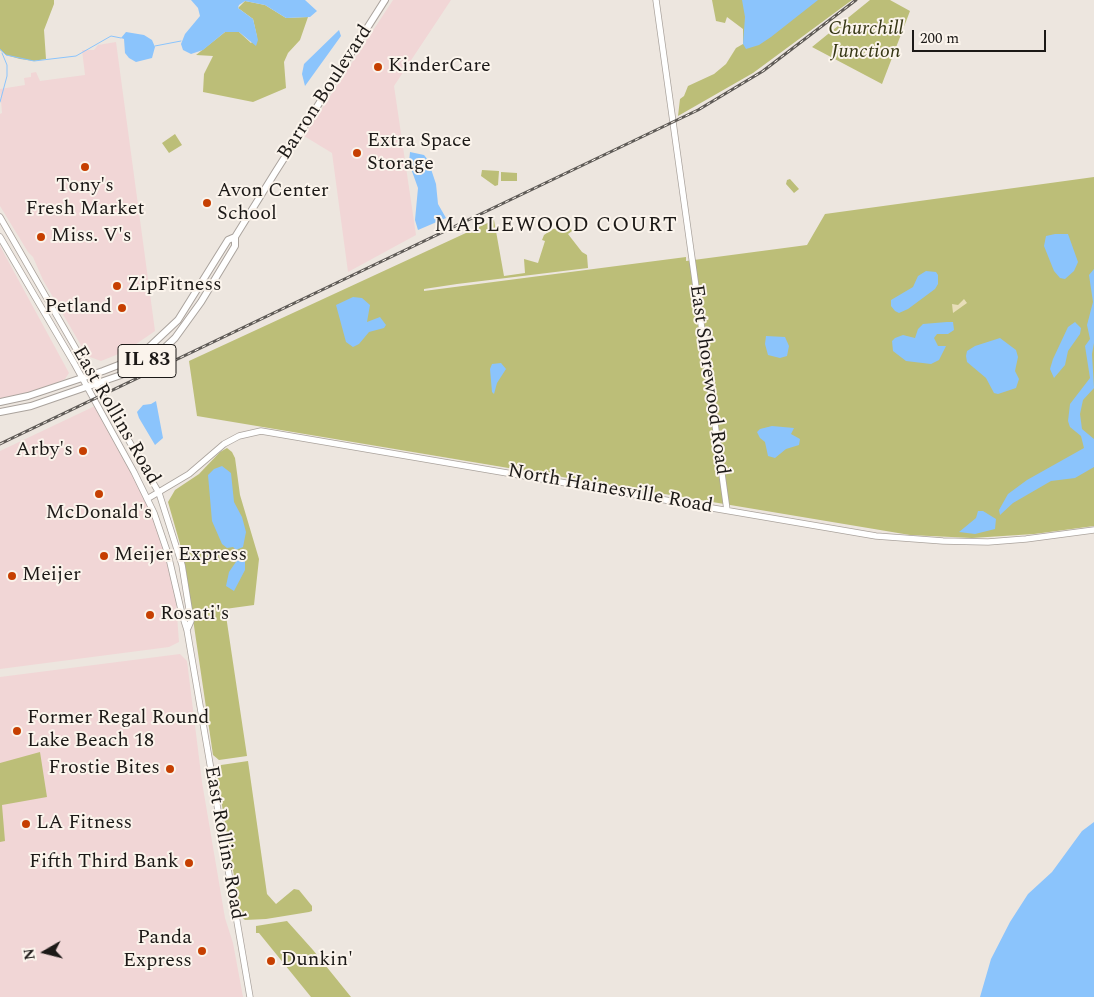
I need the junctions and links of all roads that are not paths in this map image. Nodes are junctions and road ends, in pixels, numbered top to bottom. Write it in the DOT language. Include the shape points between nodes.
graph roads {
  1 [pos="385,0"];
  2 [pos="656,0"];
  3 [pos="0,217"];
  4 [pos="0,237"];
  5 [pos="235,237"];
  6 [pos="91,374"];
  7 [pos="81,378"];
  8 [pos="97,384"];
  9 [pos="86,387"];
  10 [pos="0,402"];
  11 [pos="0,412"];
  12 [pos="159,493"];
  13 [pos="147,499"];
  14 [pos="727,510"];
  15 [pos="1094,530"];
  16 [pos="188,630"];
  17 [pos="250,997"];
  1 -- 5 [label="main road, Barron Boulevard / IL 83"];
  2 -- 14 [label="main road, East Shorewood Road"];
  3 -- 6 [label="main road, East Rollins Road"];
  4 -- 7 [label="main road, East Rollins Road"];
  5 -- 6 [label="main road, Barron Boulevard" via="228,240 184,313 169,331 138,356"];
  5 -- 8 [label="main road, Barron Boulevard / IL 83" via="230,254 175,338 141,365"];
  6 -- 7 [label="main road, Barron Boulevard"];
  6 -- 8 [label="main road, East Rollins Road"];
  7 -- 9 [label="main road, East Rollins Road"];
  7 -- 10 [label="main road, Barron Boulevard"];
  8 -- 9 [label="main road, Barron Boulevard / IL 83"];
  8 -- 12 [label="main road, East Rollins Road"];
  9 -- 11 [label="main road, Barron Boulevard / IL 83" via="30,406"];
  9 -- 13 [label="main road, East Rollins Road"];
  12 -- 13 [label="main road, North Hainesville Road"];
  12 -- 14 [label="main road, North Hainesville Road" via="189,474 224,444 239,436 261,431"];
  12 -- 16 [label="main road, East Rollins Road" via="182,565 191,621"];
  13 -- 16 [label="main road, East Rollins Road" via="168,554"];
  14 -- 15 [label="main road, North Hainesville Road" via="876,536 935,541 1016,540"];
  16 -- 17 [label="main road, East Rollins Road"];
}
